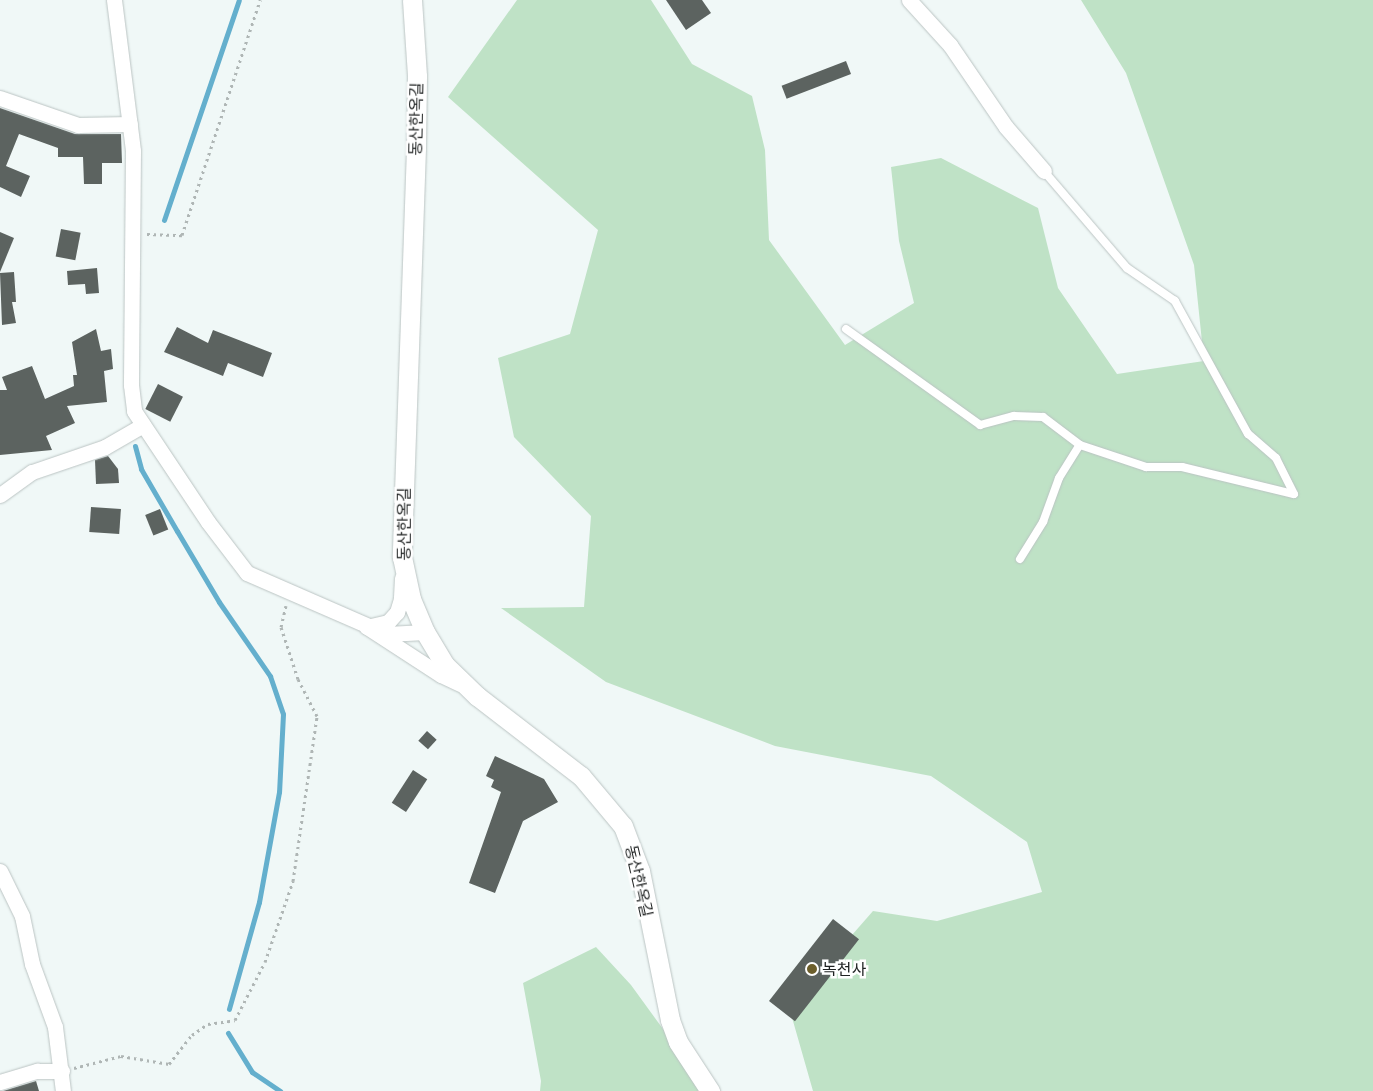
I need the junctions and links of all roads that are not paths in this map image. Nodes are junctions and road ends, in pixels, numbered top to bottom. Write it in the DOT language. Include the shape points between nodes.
graph roads {
  1 [pos="114,0"];
  2 [pos="412,0"];
  3 [pos="909,0"];
  4 [pos="0,98"];
  5 [pos="130,124"];
  6 [pos="1044,171"];
  7 [pos="846,329"];
  8 [pos="143,425"];
  9 [pos="1080,445"];
  10 [pos="0,495"];
  11 [pos="402,557"];
  12 [pos="1020,559"];
  13 [pos="367,627"];
  14 [pos="425,632"];
  15 [pos="466,686"];
  16 [pos="0,871"];
  17 [pos="62,1071"];
  18 [pos="0,1082"];
  19 [pos="63,1091"];
  20 [pos="710,1091"];
  1 -- 5 [label="street"];
  2 -- 11 [label="street, 동산한옥길" via="417,76 416,148"];
  3 -- 6 [label="street" via="950,45 1006,127"];
  4 -- 5 [label="street" via="78,125"];
  5 -- 8 [label="street" via="134,234 132,398"];
  6 -- 9 [label="lane" via="1127,268 1175,301 1248,434 1276,458 1294,494 1182,467 1146,468"];
  7 -- 9 [label="lane" via="980,425 1014,416 1043,417"];
  8 -- 10 [label="street" via="106,448 32,472"];
  8 -- 13 [label="street" via="240,565 256,579"];
  9 -- 12 [label="lane" via="1060,478 1043,522"];
  11 -- 13 [label="street" via="401,600 397,612 388,622"];
  11 -- 14 [label="street, 동산한옥길" via="411,600"];
  13 -- 14 [label="street" via="387,634"];
  13 -- 15 [label="street" via="441,675"];
  14 -- 15 [label="street, 동산한옥길" via="445,665"];
  15 -- 20 [label="street, 동산한옥길" via="581,776 623,826 640,871 670,1020 678,1042"];
  16 -- 17 [label="street" via="22,916 32,964 59,1043"];
  17 -- 18 [label="street" via="37,1071"];
  17 -- 19 [label="street"];
}
